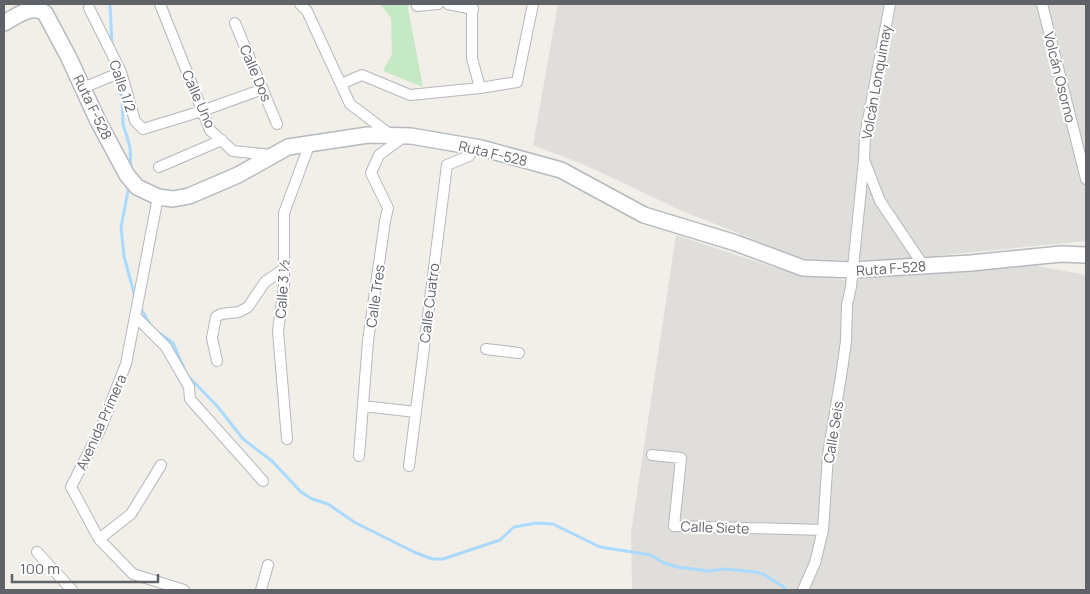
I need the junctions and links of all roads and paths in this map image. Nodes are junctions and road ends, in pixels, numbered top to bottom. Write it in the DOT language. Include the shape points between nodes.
graph roads {
  1 [pos="160,4"];
  2 [pos="300,4"];
  3 [pos="438,4"];
  4 [pos="448,4"];
  5 [pos="533,4"];
  6 [pos="890,4"];
  7 [pos="1042,4"];
  8 [pos="417,6"];
  9 [pos="473,6"];
  10 [pos="89,8"];
  11 [pos="4,22"];
  12 [pos="235,23"];
  13 [pos="121,72"];
  14 [pos="341,84"];
  15 [pos="83,88"];
  16 [pos="480,88"];
  17 [pos="263,89"];
  18 [pos="202,111"];
  19 [pos="277,124"];
  20 [pos="396,139"];
  21 [pos="222,140"];
  22 [pos="310,143"];
  23 [pos="470,151"];
  24 [pos="273,155"];
  25 [pos="864,160"];
  26 [pos="159,167"];
  27 [pos="1086,179"];
  28 [pos="158,197"];
  29 [pos="1086,255"];
  30 [pos="923,266"];
  31 [pos="284,269"];
  32 [pos="853,270"];
  33 [pos="135,316"];
  34 [pos="501,351"];
  35 [pos="519,353"];
  36 [pos="217,361"];
  37 [pos="363,406"];
  38 [pos="416,412"];
  39 [pos="287,439"];
  40 [pos="652,454"];
  41 [pos="359,456"];
  42 [pos="161,465"];
  43 [pos="409,466"];
  44 [pos="264,481"];
  45 [pos="823,530"];
  46 [pos="99,539"];
  47 [pos="37,552"];
  48 [pos="268,565"];
  49 [pos="72,590"];
  50 [pos="184,590"];
  51 [pos="261,590"];
  52 [pos="803,590"];
  1 -- 18 [label="street, Calle Uno"];
  2 -- 14 [label="street" via="307,11"];
  3 -- 8 [label="street"];
  4 -- 9 [label="street"];
  5 -- 16 [label="street" via="517,82"];
  6 -- 25 [label="street, Volcán Lonquimay" via="865,136"];
  7 -- 27 [label="street, Volcán Osorno"];
  9 -- 16 [label="street" via="472,58"];
  10 -- 13 [label="street, Calle 1/2"];
  11 -- 15 [label="main road, Ruta F-528" via="31,9 45,13"];
  12 -- 17 [label="street, Calle Dos"];
  13 -- 15 [label="street"];
  13 -- 18 [label="street, Calle 1/2" via="135,121 143,129"];
  14 -- 16 [label="street" via="362,76 410,96"];
  14 -- 20 [label="street" via="350,104"];
  15 -- 28 [label="main road, Ruta F-528" via="127,175 144,191"];
  17 -- 18 [label="street, Calle 1/2"];
  17 -- 19 [label="street, Calle Dos"];
  18 -- 21 [label="street, Calle Uno" via="210,130"];
  20 -- 22 [label="main road, Ruta F-528" via="368,135"];
  20 -- 23 [label="main road, Ruta F-528"];
  20 -- 37 [label="street, Calle Tres" via="379,155 371,173 388,208 368,341"];
  21 -- 24 [label="street, Calle Uno" via="233,150"];
  21 -- 26 [label="street"];
  22 -- 24 [label="main road, Ruta F-528" via="288,147"];
  22 -- 31 [label="street, Calle 3 ½" via="284,213"];
  23 -- 32 [label="main road, Ruta F-528" via="561,170 644,215 736,243 803,268"];
  23 -- 38 [label="street, Calle Cuatro" via="446,165"];
  24 -- 28 [label="main road, Ruta F-528" via="238,175 189,196"];
  25 -- 30 [label="street, Volcán Lonquimay" via="880,202"];
  25 -- 32 [label="street, Calle Seis"];
  28 -- 33 [label="street, Avenida Primera"];
  29 -- 30 [label="main road, Ruta F-528" via="1061,254"];
  30 -- 32 [label="main road, Ruta F-528"];
  31 -- 36 [label="street" via="265,282 248,307 216,317 212,338"];
  31 -- 39 [label="street, Calle 3 ½" via="278,331"];
  32 -- 45 [label="street, Calle Seis" via="828,455"];
  33 -- 44 [label="street" via="166,347 189,387 190,399"];
  33 -- 46 [label="street, Avenida Primera" via="126,364 101,428 71,487"];
  34 -- 35 [label="street" via="486,350"];
  37 -- 38 [label="street"];
  37 -- 41 [label="street, Calle Tres"];
  38 -- 43 [label="street, Calle Cuatro"];
  40 -- 45 [label="street, Calle Siete" via="681,458 674,526"];
  42 -- 46 [label="street" via="131,514"];
  45 -- 52 [label="street, Calle Seis" via="815,563"];
  46 -- 50 [label="street, Avenida Primera" via="133,574"];
  47 -- 49 [label="street"];
  48 -- 51 [label="street"];
}
